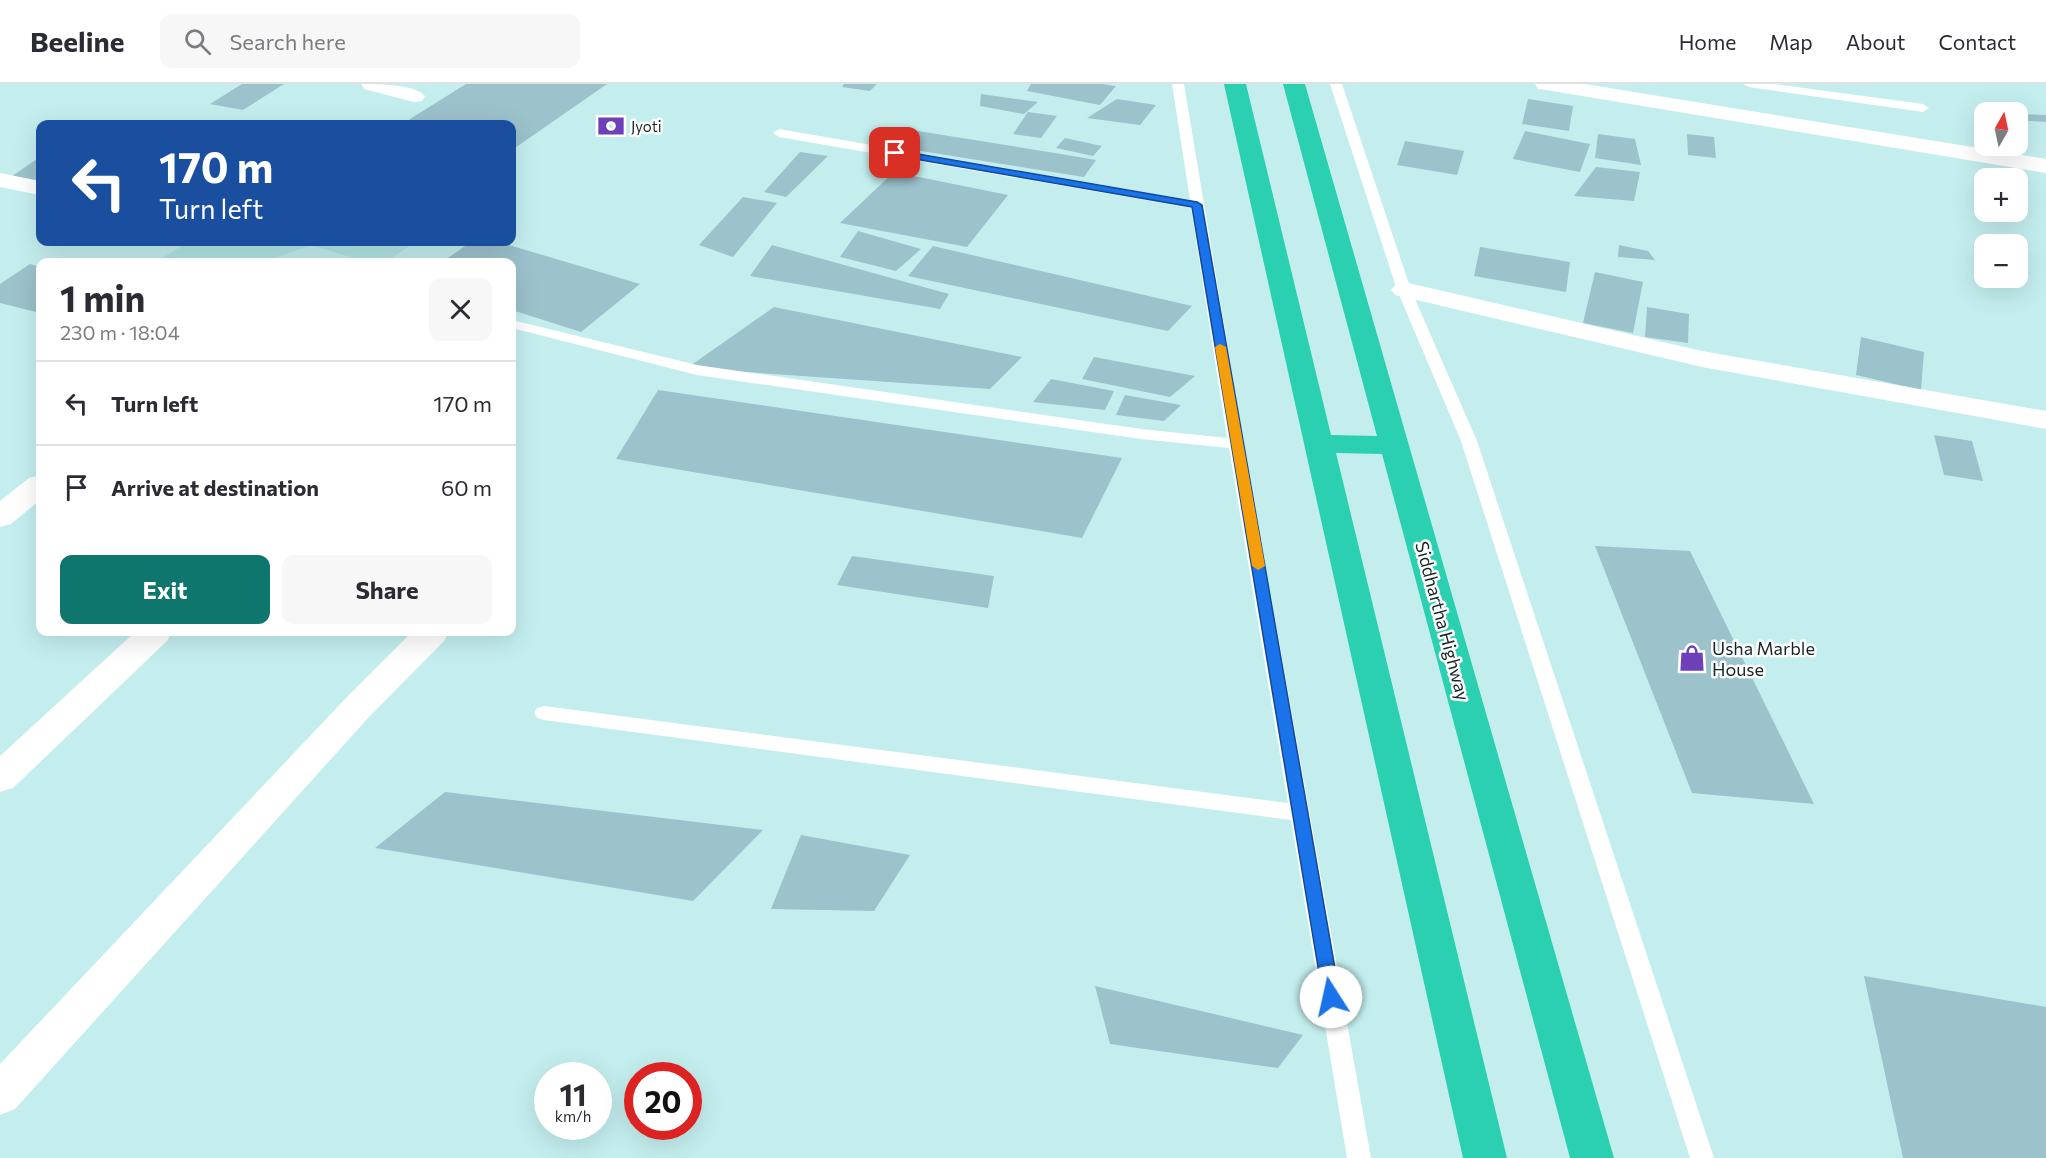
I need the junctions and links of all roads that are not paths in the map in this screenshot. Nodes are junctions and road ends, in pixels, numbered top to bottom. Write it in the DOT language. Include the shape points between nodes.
graph roads {
  1 [pos="372,84"];
  2 [pos="1178,84"];
  3 [pos="1235,84"];
  4 [pos="1294,84"];
  5 [pos="1336,84"];
  6 [pos="1546,84"];
  7 [pos="1749,84"];
  8 [pos="414,96"];
  9 [pos="1923,108"];
  10 [pos="779,133"];
  11 [pos="2046,166"];
  12 [pos="0,180"];
  13 [pos="36,187"];
  14 [pos="1197,205"];
  15 [pos="1404,290"];
  16 [pos="516,325"];
  17 [pos="2046,420"];
  18 [pos="1236,444"];
  19 [pos="1319,444"];
  20 [pos="1394,445"];
  21 [pos="36,488"];
  22 [pos="0,517"];
  23 [pos="150,636"];
  24 [pos="428,636"];
  25 [pos="544,713"];
  26 [pos="0,778"];
  27 [pos="1300,813"];
  28 [pos="0,1095"];
  29 [pos="1359,1158"];
  30 [pos="1485,1158"];
  31 [pos="1592,1158"];
  32 [pos="1702,1158"];
  1 -- 8 [label="street"];
  2 -- 14 [label="lane"];
  3 -- 19 [label="highway"];
  4 -- 20 [label="highway, Siddhartha Highway"];
  5 -- 15 [label="lane"];
  6 -- 11 [label="street"];
  7 -- 9 [label="lane"];
  10 -- 14 [label="lane"];
  12 -- 13 [label="street"];
  14 -- 18 [label="lane"];
  15 -- 17 [label="street" via="1702,359"];
  15 -- 32 [label="lane" via="1469,441"];
  16 -- 18 [label="lane" via="697,370 1141,434"];
  18 -- 27 [label="lane"];
  19 -- 20 [label="highway"];
  19 -- 30 [label="highway"];
  20 -- 31 [label="highway, Siddhartha Highway"];
  21 -- 22 [label="street"];
  23 -- 26 [label="street"];
  24 -- 28 [label="street"];
  25 -- 27 [label="lane"];
  27 -- 29 [label="lane"];
}
